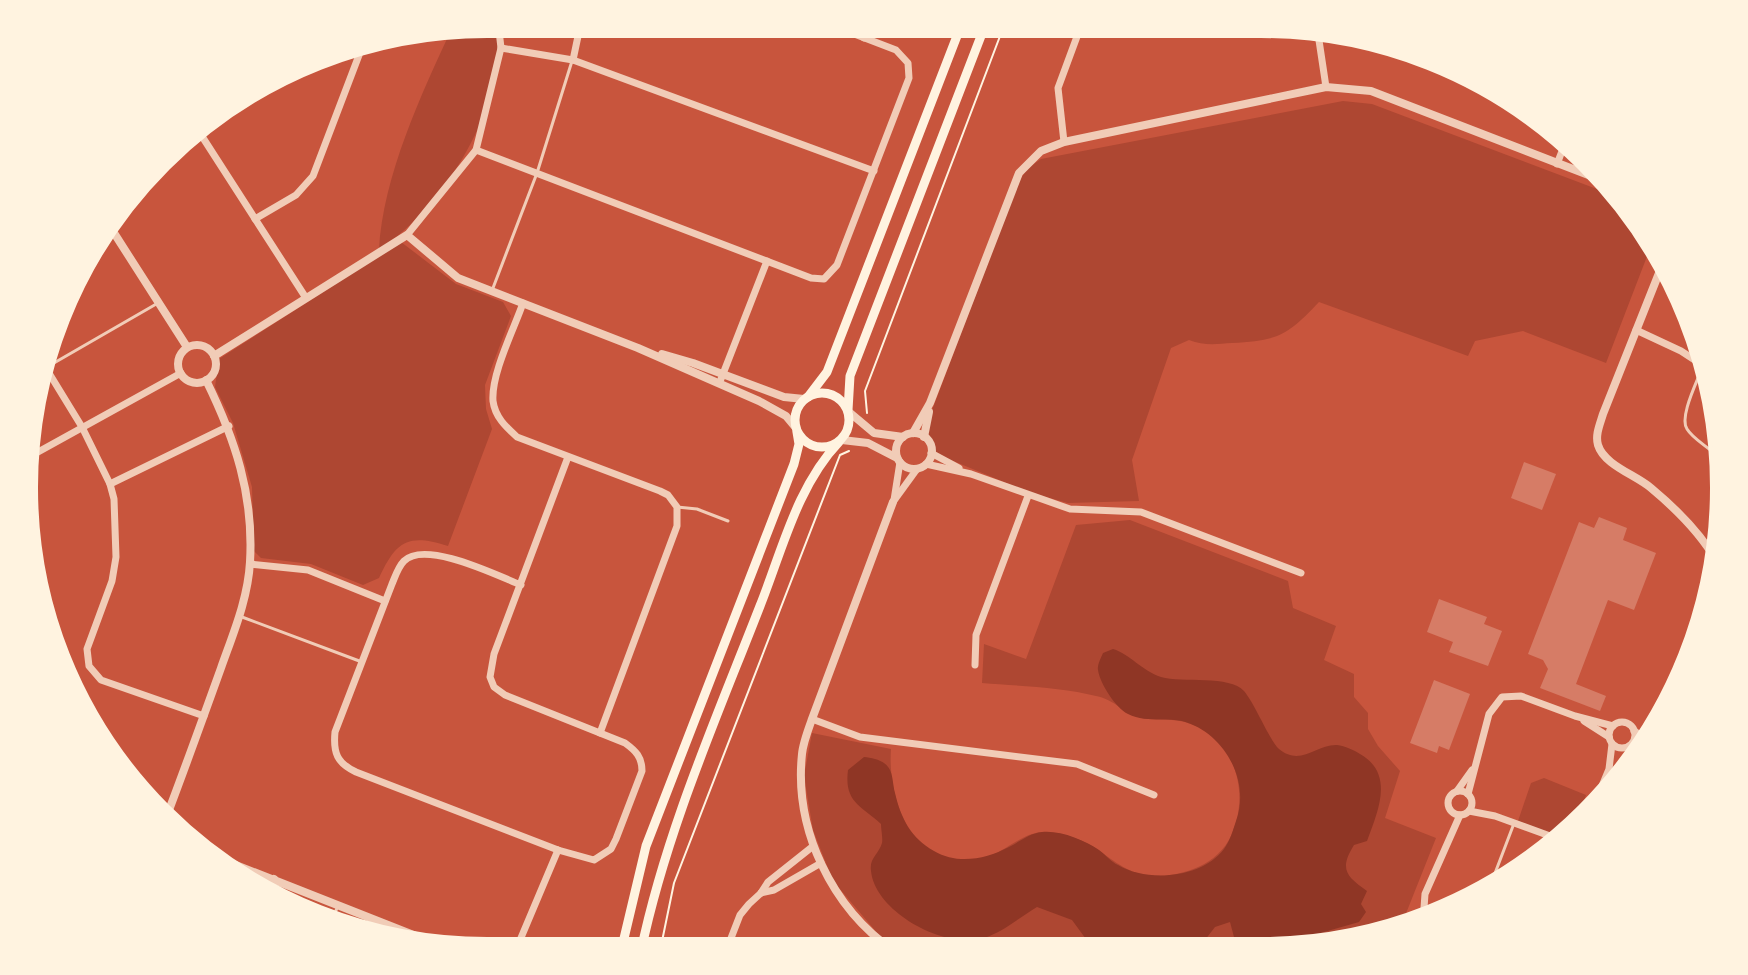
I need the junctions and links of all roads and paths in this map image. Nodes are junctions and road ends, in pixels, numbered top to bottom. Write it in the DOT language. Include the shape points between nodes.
graph roads {
  1 [pos="500,36"];
  2 [pos="578,36"];
  3 [pos="859,36"];
  4 [pos="957,36"];
  5 [pos="981,36"];
  6 [pos="1000,36"];
  7 [pos="1077,36"];
  8 [pos="864,38"];
  9 [pos="1319,40"];
  10 [pos="501,48"];
  11 [pos="359,55"];
  12 [pos="573,60"];
  13 [pos="1326,87"];
  14 [pos="964,131"];
  15 [pos="203,137"];
  16 [pos="1064,142"];
  17 [pos="476,150"];
  18 [pos="1562,152"];
  19 [pos="1557,164"];
  20 [pos="874,171"];
  21 [pos="537,173"];
  22 [pos="1586,174"];
  23 [pos="255,219"];
  24 [pos="114,234"];
  25 [pos="407,235"];
  26 [pos="767,261"];
  27 [pos="1658,275"];
  28 [pos="492,292"];
  29 [pos="306,298"];
  30 [pos="158,303"];
  31 [pos="523,303"];
  32 [pos="1636,330"];
  33 [pos="187,347"];
  34 [pos="638,348"];
  35 [pos="214,356"];
  36 [pos="55,358"];
  37 [pos="1693,359"];
  38 [pos="181,373"];
  39 [pos="724,374"];
  40 [pos="50,375"];
  41 [pos="206,380"];
  42 [pos="1700,383"];
  43 [pos="719,385"];
  44 [pos="806,398"];
  45 [pos="930,403"];
  46 [pos="848,411"];
  47 [pos="229,426"];
  48 [pos="82,427"];
  49 [pos="796,430"];
  50 [pos="913,433"];
  51 [pos="903,437"];
  52 [pos="924,437"];
  53 [pos="840,441"];
  54 [pos="1710,450"];
  55 [pos="38,452"];
  56 [pos="931,453"];
  57 [pos="568,457"];
  58 [pos="898,460"];
  59 [pos="926,464"];
  60 [pos="917,469"];
  61 [pos="971,474"];
  62 [pos="110,484"];
  63 [pos="1028,496"];
  64 [pos="893,502"];
  65 [pos="677,507"];
  66 [pos="728,521"];
  67 [pos="1707,550"];
  68 [pos="250,564"];
  69 [pos="1301,573"];
  70 [pos="521,585"];
  71 [pos="385,601"];
  72 [pos="240,616"];
  73 [pos="362,662"];
  74 [pos="975,665"];
  75 [pos="204,716"];
  76 [pos="1575,716"];
  77 [pos="812,719"];
  78 [pos="1613,726"];
  79 [pos="1634,731"];
  80 [pos="600,733"];
  81 [pos="1639,734"];
  82 [pos="1611,740"];
  83 [pos="1628,746"];
  84 [pos="724,754"];
  85 [pos="1473,768"];
  86 [pos="1609,769"];
  87 [pos="1605,779"];
  88 [pos="1457,791"];
  89 [pos="1154,795"];
  90 [pos="1470,797"];
  91 [pos="170,808"];
  92 [pos="1469,811"];
  93 [pos="1456,814"];
  94 [pos="1495,816"];
  95 [pos="1514,823"];
  96 [pos="1548,835"];
  97 [pos="812,847"];
  98 [pos="558,850"];
  99 [pos="821,863"];
  100 [pos="245,868"];
  101 [pos="1495,873"];
  102 [pos="274,879"];
  103 [pos="272,884"];
  104 [pos="761,893"];
  105 [pos="338,904"];
  106 [pos="1424,908"];
  107 [pos="335,912"];
  108 [pos="407,931"];
  109 [pos="520,939"];
  110 [pos="624,939"];
  111 [pos="644,939"];
  112 [pos="662,939"];
  113 [pos="731,939"];
  114 [pos="877,939"];
  1 -- 10 [label="street"];
  2 -- 12 [label="street"];
  3 -- 8 [label="street"];
  4 -- 44 [label="main road" via="827,372"];
  5 -- 46 [label="main road" via="850,376"];
  6 -- 14 [label="path"];
  7 -- 16 [label="street" via="1058,88"];
  8 -- 20 [label="street" via="896,50 908,63 909,78"];
  9 -- 13 [label="street"];
  10 -- 12 [label="street"];
  10 -- 17 [label="street"];
  11 -- 23 [label="street" via="313,176 296,195"];
  12 -- 20 [label="street"];
  12 -- 21 [label="lane"];
  13 -- 16 [label="street"];
  13 -- 19 [label="street" via="1371,91"];
  15 -- 23 [label="street"];
  16 -- 45 [label="street" via="1041,151 1019,173"];
  17 -- 21 [label="street"];
  17 -- 25 [label="street"];
  18 -- 19 [label="street"];
  19 -- 22 [label="street"];
  20 -- 26 [label="street" via="832,273 817,279"];
  21 -- 26 [label="street"];
  21 -- 28 [label="lane"];
  23 -- 29 [label="street"];
  24 -- 30 [label="street"];
  25 -- 28 [label="street" via="458,278"];
  25 -- 29 [label="street"];
  26 -- 39 [label="street"];
  27 -- 32 [label="street"];
  28 -- 31 [label="street"];
  29 -- 35 [label="street"];
  30 -- 33 [label="street"];
  30 -- 36 [label="lane"];
  31 -- 34 [label="street"];
  31 -- 57 [label="street" via="494,384 493,402 500,422 517,437"];
  32 -- 37 [label="street"];
  32 -- 67 [label="street" via="1603,414 1598,446 1604,456 1650,486"];
  33 -- 35 [label="street" via="206,347"];
  33 -- 38 [label="street" via="180,356"];
  34 -- 39 [label="street"];
  34 -- 43 [label="street"];
  35 -- 41 [label="street" via="214,372"];
  38 -- 41 [label="street" via="195,382"];
  38 -- 48 [label="street"];
  39 -- 43 [label="street"];
  39 -- 44 [label="street" via="784,397"];
  40 -- 48 [label="street"];
  41 -- 47 [label="street"];
  42 -- 54 [label="lane" via="1684,425"];
  43 -- 49 [label="street" via="786,416"];
  44 -- 46 [label="main road" via="826,393"];
  44 -- 49 [label="main road" via="796,412"];
  45 -- 50 [label="street"];
  45 -- 52 [label="street"];
  46 -- 51 [label="street" via="874,433"];
  46 -- 53 [label="main road" via="849,428"];
  47 -- 62 [label="street"];
  47 -- 68 [label="street" via="247,505"];
  48 -- 55 [label="street"];
  48 -- 62 [label="street"];
  49 -- 53 [label="main road" via="816,447"];
  49 -- 110 [label="main road" via="794,464 646,846"];
  50 -- 51 [label="street"];
  50 -- 52 [label="street"];
  51 -- 58 [label="street" via="896,447"];
  52 -- 56 [label="street"];
  53 -- 58 [label="street" via="868,443"];
  53 -- 111 [label="main road" via="810,479 670,846"];
  56 -- 59 [label="street"];
  56 -- 61 [label="street"];
  57 -- 65 [label="street" via="660,491"];
  57 -- 70 [label="street"];
  58 -- 60 [label="street"];
  58 -- 64 [label="street"];
  59 -- 60 [label="street"];
  59 -- 61 [label="street"];
  60 -- 64 [label="street"];
  61 -- 63 [label="street"];
  62 -- 75 [label="street" via="116,557 87,649 89,666 101,680"];
  63 -- 69 [label="street" via="1070,509 1141,512"];
  63 -- 74 [label="street" via="976,635"];
  64 -- 77 [label="street"];
  65 -- 66 [label="lane"];
  65 -- 80 [label="street" via="677,526"];
  68 -- 71 [label="street" via="308,570"];
  68 -- 72 [label="street"];
  70 -- 71 [label="street" via="436,554 413,555 404,561"];
  70 -- 80 [label="street" via="494,654 494,687"];
  71 -- 73 [label="street"];
  72 -- 73 [label="lane"];
  72 -- 75 [label="street"];
  73 -- 98 [label="street" via="335,732 337,759 356,772"];
  75 -- 91 [label="street"];
  76 -- 78 [label="street"];
  76 -- 82 [label="street"];
  76 -- 85 [label="street" via="1521,696 1502,697 1489,714"];
  77 -- 89 [label="street" via="870,739 1077,764"];
  77 -- 97 [label="street" via="802,753 802,794"];
  78 -- 79 [label="street" via="1625,723"];
  78 -- 82 [label="street"];
  79 -- 81 [label="street"];
  79 -- 83 [label="street"];
  80 -- 98 [label="street" via="636,751 642,771 611,849 594,860"];
  82 -- 83 [label="street"];
  82 -- 86 [label="street"];
  83 -- 86 [label="street"];
  84 -- 112 [label="path" via="674,883"];
  85 -- 88 [label="street"];
  85 -- 90 [label="street"];
  86 -- 87 [label="street"];
  88 -- 90 [label="street"];
  88 -- 93 [label="street" via="1448,802"];
  90 -- 92 [label="street"];
  90 -- 94 [label="street"];
  92 -- 93 [label="street"];
  92 -- 94 [label="street"];
  93 -- 106 [label="street"];
  94 -- 95 [label="street"];
  95 -- 96 [label="street"];
  95 -- 101 [label="lane"];
  97 -- 99 [label="street"];
  97 -- 104 [label="street"];
  98 -- 109 [label="street"];
  99 -- 104 [label="street"];
  99 -- 114 [label="street" via="839,895"];
  100 -- 102 [label="street"];
  102 -- 103 [label="street"];
  102 -- 105 [label="street"];
  104 -- 113 [label="street" via="740,915"];
  105 -- 107 [label="lane"];
  105 -- 108 [label="street"];
}
